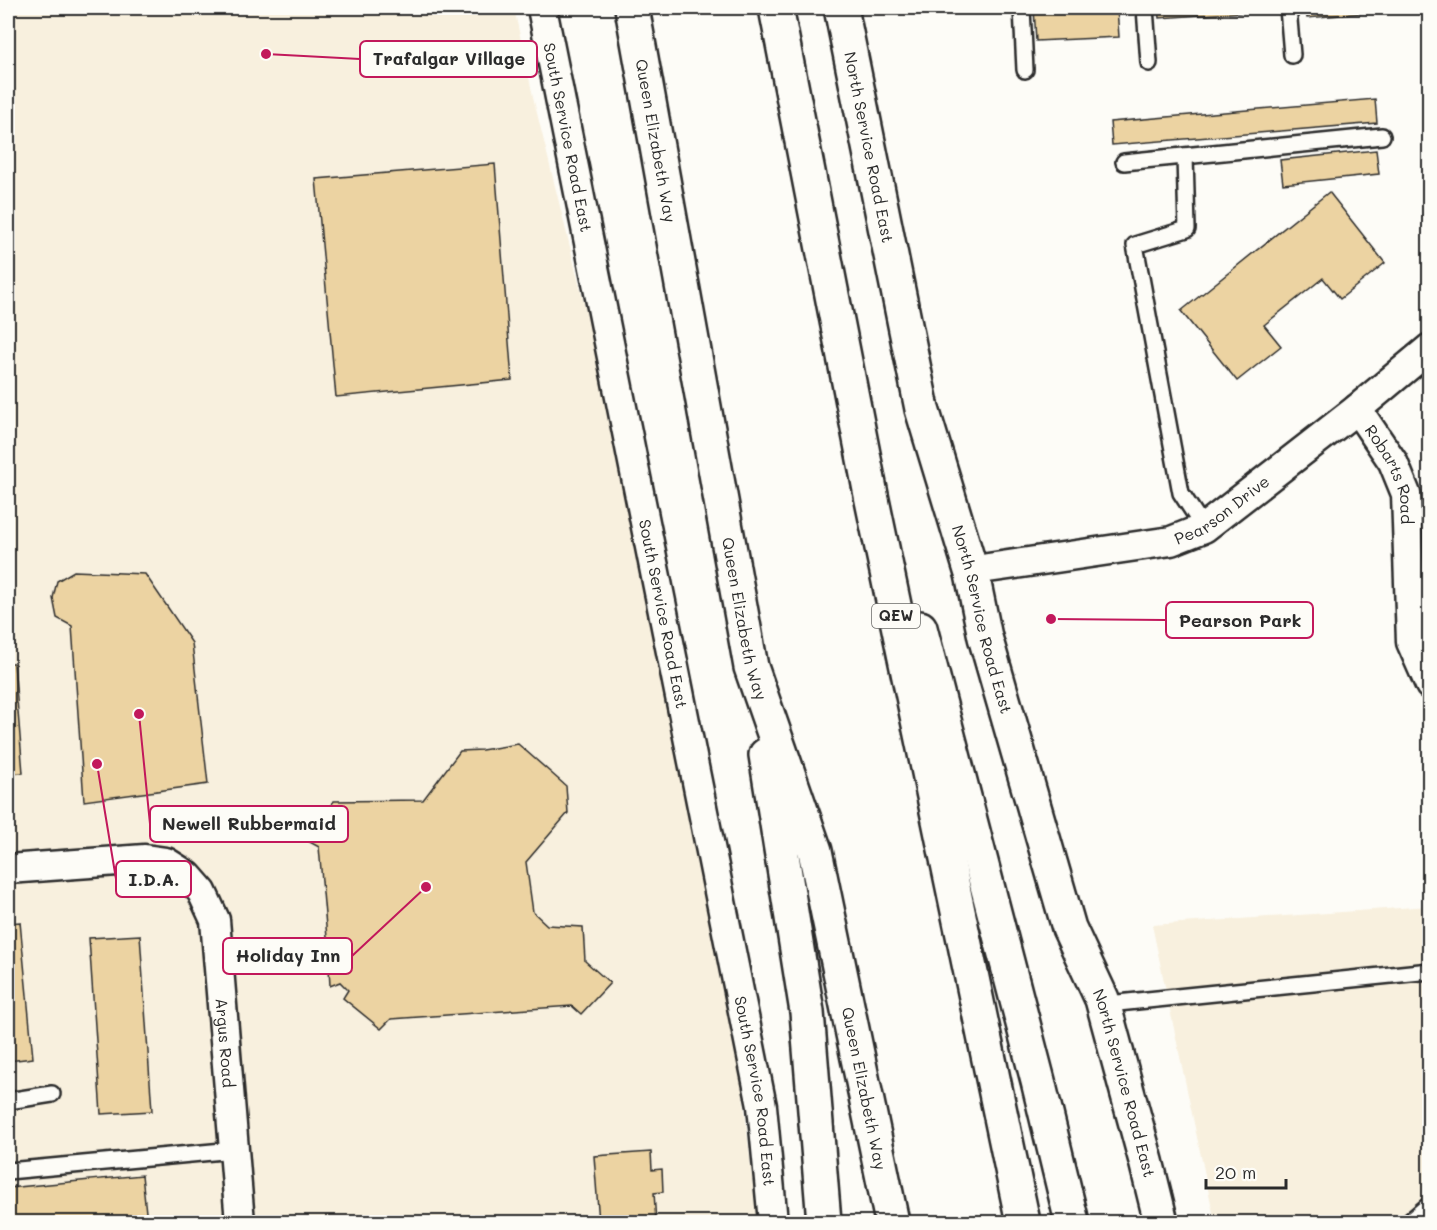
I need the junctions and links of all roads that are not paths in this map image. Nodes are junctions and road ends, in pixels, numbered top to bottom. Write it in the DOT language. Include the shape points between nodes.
graph roads {
  1 [pos="542,8"];
  2 [pos="632,8"];
  3 [pos="776,8"];
  4 [pos="841,8"];
  5 [pos="1022,8"];
  6 [pos="1145,8"];
  7 [pos="1288,8"];
  8 [pos="1292,55"];
  9 [pos="1149,63"];
  10 [pos="1024,70"];
  11 [pos="1382,136"];
  12 [pos="1185,156"];
  13 [pos="1124,162"];
  14 [pos="1430,348"];
  15 [pos="1357,409"];
  16 [pos="872,500"];
  17 [pos="1204,528"];
  18 [pos="972,574"];
  19 [pos="751,667"];
  20 [pos="1430,686"];
  21 [pos="8,869"];
  22 [pos="1430,971"];
  23 [pos="1102,999"];
  24 [pos="52,1094"];
  25 [pos="8,1101"];
  26 [pos="234,1150"];
  27 [pos="8,1170"];
  28 [pos="1430,1204"];
  29 [pos="240,1222"];
  30 [pos="773,1222"];
  31 [pos="824,1222"];
  32 [pos="892,1222"];
  33 [pos="1023,1222"];
  34 [pos="1071,1222"];
  35 [pos="1161,1222"];
  36 [pos="1409,1222"];
  1 -- 30 [label="street, South Service Road East" via="762,1106"];
  2 -- 19 [label="main road, Queen Elizabeth Way"];
  3 -- 16 [label="main road, QEW"];
  4 -- 18 [label="main road, North Service Road East" via="922,409"];
  5 -- 10 [label="lane"];
  6 -- 9 [label="lane"];
  7 -- 8 [label="lane"];
  11 -- 12 [label="lane"];
  12 -- 13 [label="lane"];
  12 -- 17 [label="lane" via="1187,229 1135,245 1181,493"];
  14 -- 15 [label="street, Pearson Drive"];
  15 -- 17 [label="street, Pearson Drive"];
  15 -- 20 [label="street, Robarts Road" via="1393,462 1406,494 1411,642"];
  16 -- 33 [label="main road, QEW"];
  16 -- 34 [label="main road" via="903,562"];
  17 -- 18 [label="street, Pearson Drive" via="1171,541 988,568"];
  18 -- 23 [label="main road, North Service Road East" via="985,637 1070,928"];
  19 -- 31 [label="main road" via="807,1012"];
  19 -- 32 [label="main road, Queen Elizabeth Way" via="816,851"];
  21 -- 26 [label="street, Argus Road" via="145,858 166,862 188,876 202,892 215,920"];
  22 -- 23 [label="lane" via="1118,1004"];
  23 -- 35 [label="main road, North Service Road East"];
  24 -- 25 [label="lane"];
  26 -- 27 [label="lane"];
  26 -- 29 [label="street, Argus Road"];
  28 -- 36 [label="lane"];
}
